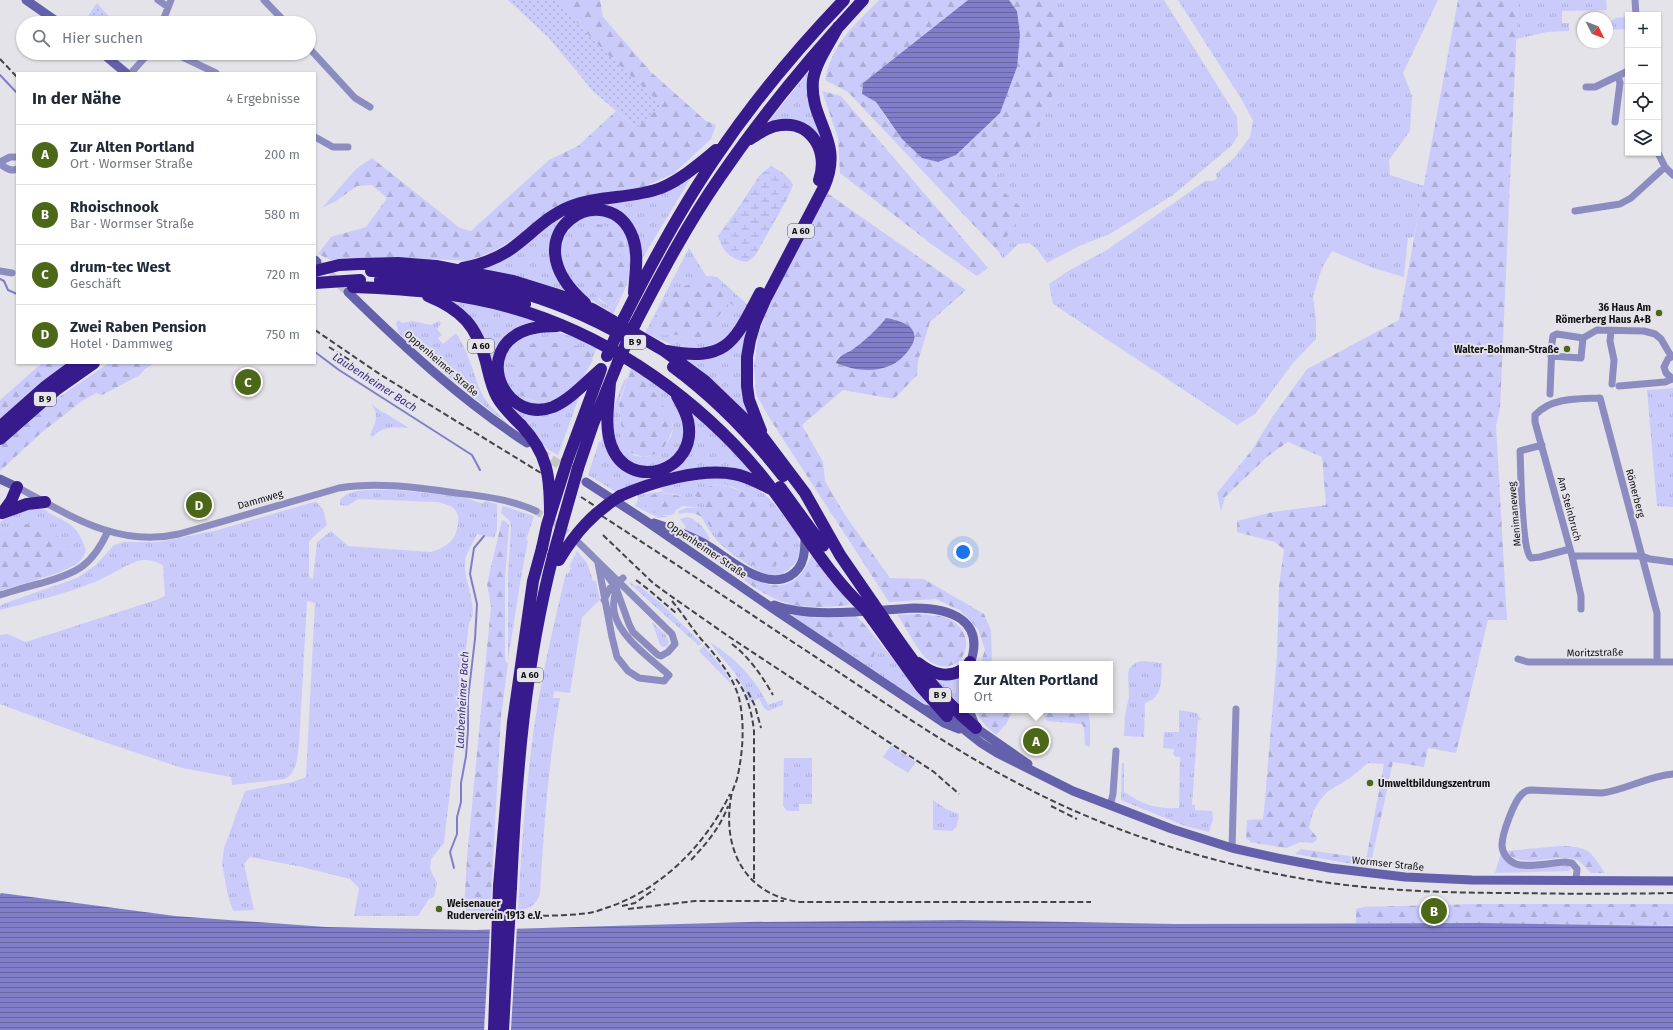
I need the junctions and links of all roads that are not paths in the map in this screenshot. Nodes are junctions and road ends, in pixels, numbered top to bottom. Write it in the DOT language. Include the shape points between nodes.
graph roads {
  1 [pos="26,0"];
  2 [pos="158,0"];
  3 [pos="264,0"];
  4 [pos="844,0"];
  5 [pos="863,0"];
  6 [pos="1635,0"];
  7 [pos="169,3"];
  8 [pos="1636,12"];
  9 [pos="49,16"];
  10 [pos="164,16"];
  11 [pos="279,16"];
  12 [pos="838,27"];
  13 [pos="316,56"];
  14 [pos="110,60"];
  15 [pos="143,60"];
  16 [pos="189,60"];
  17 [pos="125,72"];
  18 [pos="132,72"];
  19 [pos="214,72"];
  20 [pos="1625,72"];
  21 [pos="1618,76"];
  22 [pos="1586,87"];
  23 [pos="370,107"];
  24 [pos="1615,122"];
  25 [pos="316,138"];
  26 [pos="726,142"];
  27 [pos="743,145"];
  28 [pos="348,147"];
  29 [pos="1660,156"];
  30 [pos="16,158"];
  31 [pos="0,163"];
  32 [pos="1665,167"];
  33 [pos="16,169"];
  34 [pos="1673,175"];
  35 [pos="1575,211"];
  36 [pos="316,267"];
  37 [pos="458,269"];
  38 [pos="0,272"];
  39 [pos="12,273"];
  40 [pos="360,276"];
  41 [pos="316,284"];
  42 [pos="416,290"];
  43 [pos="348,292"];
  44 [pos="634,298"];
  45 [pos="592,309"];
  46 [pos="563,326"];
  47 [pos="1611,331"];
  48 [pos="1583,338"];
  49 [pos="663,350"];
  50 [pos="1552,356"];
  51 [pos="1672,356"];
  52 [pos="76,364"];
  53 [pos="93,364"];
  54 [pos="601,369"];
  55 [pos="1671,380"];
  56 [pos="610,382"];
  57 [pos="675,393"];
  58 [pos="1550,394"];
  59 [pos="1535,415"];
  60 [pos="0,427"];
  61 [pos="762,436"];
  62 [pos="0,439"];
  63 [pos="527,443"];
  64 [pos="1542,445"];
  65 [pos="0,479"];
  66 [pos="586,482"];
  67 [pos="17,487"];
  68 [pos="773,490"];
  69 [pos="45,502"];
  70 [pos="1,510"];
  71 [pos="536,511"];
  72 [pos="550,514"];
  73 [pos="643,519"];
  74 [pos="108,531"];
  75 [pos="805,535"];
  76 [pos="578,543"];
  77 [pos="835,546"];
  78 [pos="1571,553"];
  79 [pos="1642,556"];
  80 [pos="556,558"];
  81 [pos="1673,562"];
  82 [pos="598,563"];
  83 [pos="618,583"];
  84 [pos="0,595"];
  85 [pos="756,596"];
  86 [pos="604,601"];
  87 [pos="865,605"];
  88 [pos="1581,609"];
  89 [pos="879,619"];
  90 [pos="911,658"];
  91 [pos="1518,659"];
  92 [pos="970,661"];
  93 [pos="1657,661"];
  94 [pos="1673,662"];
  95 [pos="959,670"];
  96 [pos="925,709"];
  97 [pos="1236,709"];
  98 [pos="969,713"];
  99 [pos="947,716"];
  100 [pos="971,730"];
  101 [pos="1116,751"];
  102 [pos="1673,774"];
  103 [pos="1110,806"];
  104 [pos="1232,848"];
  105 [pos="1576,880"];
  106 [pos="1673,881"];
  107 [pos="505,887"];
  108 [pos="494,1030"];
  109 [pos="504,1030"];
  1 -- 9 [label="main road"];
  2 -- 7 [label="street"];
  3 -- 11 [label="street"];
  4 -- 26 [label="highway, A 60" via="784,66"];
  5 -- 12 [label="highway, A 60"];
  6 -- 8 [label="street"];
  7 -- 10 [label="street"];
  12 -- 27 [label="highway, A 60" via="787,86"];
  12 -- 61 [label="highway, A 60" via="821,58 814,80 814,98 831,155 830,171 759,313 748,349 748,393"];
  13 -- 23 [label="street" via="355,98"];
  14 -- 17 [label="main road"];
  15 -- 18 [label="street"];
  16 -- 19 [label="street"];
  20 -- 21 [label="street"];
  21 -- 22 [label="street" via="1595,87"];
  21 -- 24 [label="street" via="1620,83"];
  25 -- 28 [label="street" via="333,147"];
  26 -- 37 [label="highway" via="689,172 666,186 569,207 500,256 482,264"];
  26 -- 44 [label="highway, A 60" via="668,235"];
  27 -- 49 [label="highway" via="764,130 776,126 790,125 802,129 814,138 820,147 823,166 819,180 741,328 730,342 719,350 703,354"];
  27 -- 56 [label="highway, A 60, bridge" via="719,178 680,242 635,324"];
  29 -- 32 [label="street"];
  30 -- 31 [label="street" via="10,157"];
  31 -- 33 [label="street" via="8,170"];
  32 -- 34 [label="street"];
  32 -- 35 [label="street" via="1632,198 1620,204"];
  36 -- 40 [label="highway, B 9"];
  37 -- 40 [label="highway" via="398,262"];
  37 -- 45 [label="highway" via="513,281"];
  38 -- 39 [label="street"];
  40 -- 41 [label="highway"];
  40 -- 42 [label="highway"];
  40 -- 77 [label="highway, B 9" via="423,273 471,280 522,292 601,323 652,352 701,389 741,427 788,482"];
  40 -- 87 [label="highway, B 9" via="432,283 496,295 574,323 639,358 695,398 749,450 796,508"];
  42 -- 46 [label="highway" via="474,299 528,313"];
  42 -- 72 [label="highway, A 60, bridge" via="447,304 466,320 480,342 497,397 538,446 545,460 550,478"];
  43 -- 63 [label="main road, Oppenheimer Straße" via="434,373 496,423"];
  44 -- 45 [label="highway, A 60" via="635,244 628,229 619,218 610,213 597,210 582,212 562,228 556,238 554,254 564,280"];
  44 -- 54 [label="highway, A 60, bridge"];
  45 -- 49 [label="highway"];
  46 -- 54 [label="highway" via="527,330 516,334 506,344 499,358 498,371 500,382 509,397 528,408 548,408 568,398"];
  46 -- 57 [label="highway" via="634,363"];
  47 -- 48 [label="street" via="1598,330"];
  47 -- 51 [label="street" via="1655,334"];
  47 -- 55 [label="street" via="1616,385"];
  48 -- 50 [label="street" via="1581,358"];
  48 -- 50 [label="street" via="1557,334 1553,336"];
  49 -- 61 [label="highway" via="705,381"];
  50 -- 58 [label="street"];
  51 -- 55 [label="street" via="1664,367"];
  52 -- 60 [label="highway, B 9" via="46,386"];
  53 -- 62 [label="highway, B 9" via="57,389"];
  54 -- 72 [label="highway, A 60, bridge"];
  56 -- 57 [label="highway, A 60" via="607,428 610,444 622,462 644,472 656,472 670,466 680,458 687,446 688,420"];
  56 -- 80 [label="highway, A 60, bridge" via="578,468"];
  57 -- 68 [label="highway" via="727,437"];
  59 -- 64 [label="street, Am Steinbruch"];
  59 -- 79 [label="street, Römerberg" via="1556,402 1600,398"];
  61 -- 77 [label="highway" via="805,493"];
  64 -- 78 [label="street, Am Steinbruch"];
  64 -- 78 [label="street, Menimaneweg" via="1520,451 1524,539 1531,558"];
  65 -- 67 [label="main road, Dammweg"];
  66 -- 73 [label="main road, Oppenheimer Straße"];
  67 -- 69 [label="street, Dammweg"];
  67 -- 70 [label="highway" via="8,494"];
  68 -- 75 [label="highway"];
  68 -- 80 [label="highway, bridge" via="743,476 713,473 633,490 599,510"];
  69 -- 70 [label="highway"];
  69 -- 74 [label="street, Dammweg"];
  71 -- 74 [label="street, Dammweg" via="501,499 389,485 356,485 169,536 140,538"];
  72 -- 107 [label="highway, A 60, bridge" via="533,581 513,722"];
  73 -- 75 [label="main road" via="705,544 751,573 771,580 786,578 798,568 805,554"];
  73 -- 85 [label="main road, Oppenheimer Straße"];
  74 -- 84 [label="street" via="96,553 76,571 64,577"];
  75 -- 87 [label="highway" via="841,584"];
  76 -- 82 [label="street"];
  77 -- 87 [label="highway, B 9"];
  78 -- 79 [label="street"];
  78 -- 88 [label="street, Am Steinbruch" via="1581,596"];
  79 -- 81 [label="street"];
  79 -- 93 [label="street, Römerberg" via="1657,613"];
  80 -- 107 [label="highway, A 60" via="547,580 533,652"];
  82 -- 83 [label="street"];
  82 -- 83 [label="street"];
  82 -- 86 [label="street"];
  83 -- 83 [label="street" via="633,632 658,655 668,652 675,644 672,634"];
  83 -- 86 [label="street" via="607,593"];
  83 -- 86 [label="street" via="613,600 620,628 669,675 664,681 638,678 620,662"];
  85 -- 92 [label="main road" via="779,607 808,612 914,608 946,612 964,622 972,634 975,649"];
  85 -- 96 [label="main road"];
  87 -- 89 [label="highway, B 9, bridge"];
  89 -- 90 [label="highway, B 9"];
  89 -- 99 [label="highway, B 9" via="921,687"];
  90 -- 95 [label="highway" via="938,674 949,675"];
  90 -- 100 [label="highway, B 9"];
  91 -- 93 [label="street, Moritzstraße" via="1528,662"];
  93 -- 94 [label="street, Moritzstraße"];
  96 -- 99 [label="main road"];
  96 -- 100 [label="main road" via="944,723"];
  97 -- 104 [label="street"];
  98 -- 100 [label="main road"];
  99 -- 100 [label="main road"];
  100 -- 103 [label="main road, Wormser Straße" via="1050,780"];
  101 -- 103 [label="street" via="1114,789"];
  102 -- 105 [label="street" via="1655,776 1610,792 1530,790 1522,794 1516,802 1505,832 1502,845 1505,854 1511,861 1520,865 1572,863 1577,869"];
  103 -- 104 [label="main road, Wormser Straße"];
  104 -- 105 [label="main road, Wormser Straße" via="1330,868 1405,877"];
  105 -- 106 [label="main road, Wormser Straße"];
  107 -- 108 [label="highway, A 60, bridge"];
  107 -- 109 [label="highway, A 60, bridge"];
}
